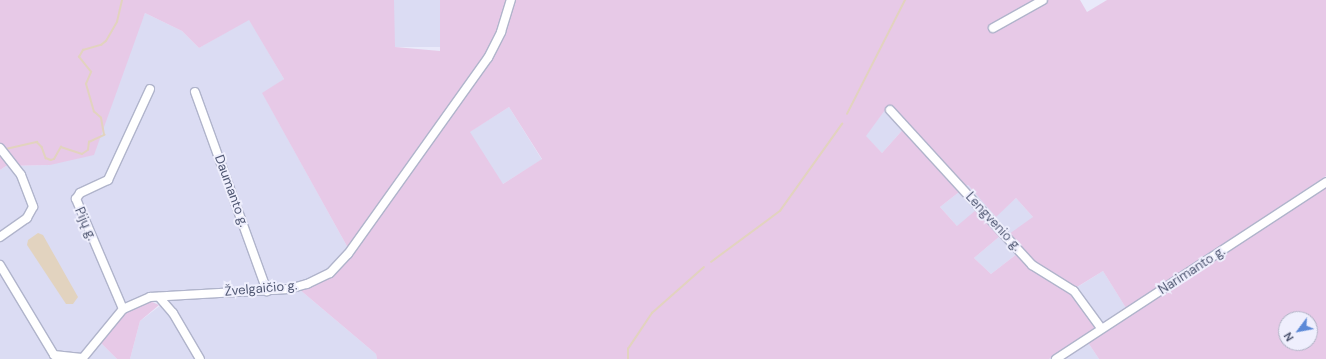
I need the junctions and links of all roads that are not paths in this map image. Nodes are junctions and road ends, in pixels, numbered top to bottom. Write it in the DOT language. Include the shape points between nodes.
graph roads {
  1 [pos="512,0"];
  2 [pos="1043,0"];
  3 [pos="993,28"];
  4 [pos="150,89"];
  5 [pos="195,92"];
  6 [pos="890,110"];
  7 [pos="0,148"];
  8 [pos="1326,182"];
  9 [pos="0,237"];
  10 [pos="0,265"];
  11 [pos="267,291"];
  12 [pos="159,297"];
  13 [pos="123,309"];
  14 [pos="1101,328"];
  15 [pos="82,359"];
  16 [pos="200,359"];
  17 [pos="1056,359"];
  1 -- 11 [label="street, Žvelgaičio g." via="501,32 488,58 348,254 330,273 307,284"];
  2 -- 3 [label="street"];
  4 -- 13 [label="street, Pijų g." via="108,180 76,198"];
  5 -- 11 [label="street, Daumanto g."];
  6 -- 14 [label="street, Lengvenio g." via="1032,265 1074,291"];
  7 -- 9 [label="street" via="11,160 28,188 32,211 28,218"];
  8 -- 14 [label="street, Narimanto g." via="1177,282"];
  10 -- 15 [label="street" via="54,356"];
  11 -- 12 [label="street, Žvelgaičio g."];
  12 -- 13 [label="street, Žvelgaičio g." via="150,297"];
  12 -- 16 [label="street" via="176,318"];
  13 -- 15 [label="street"];
  14 -- 17 [label="street, Narimanto g."];
}
